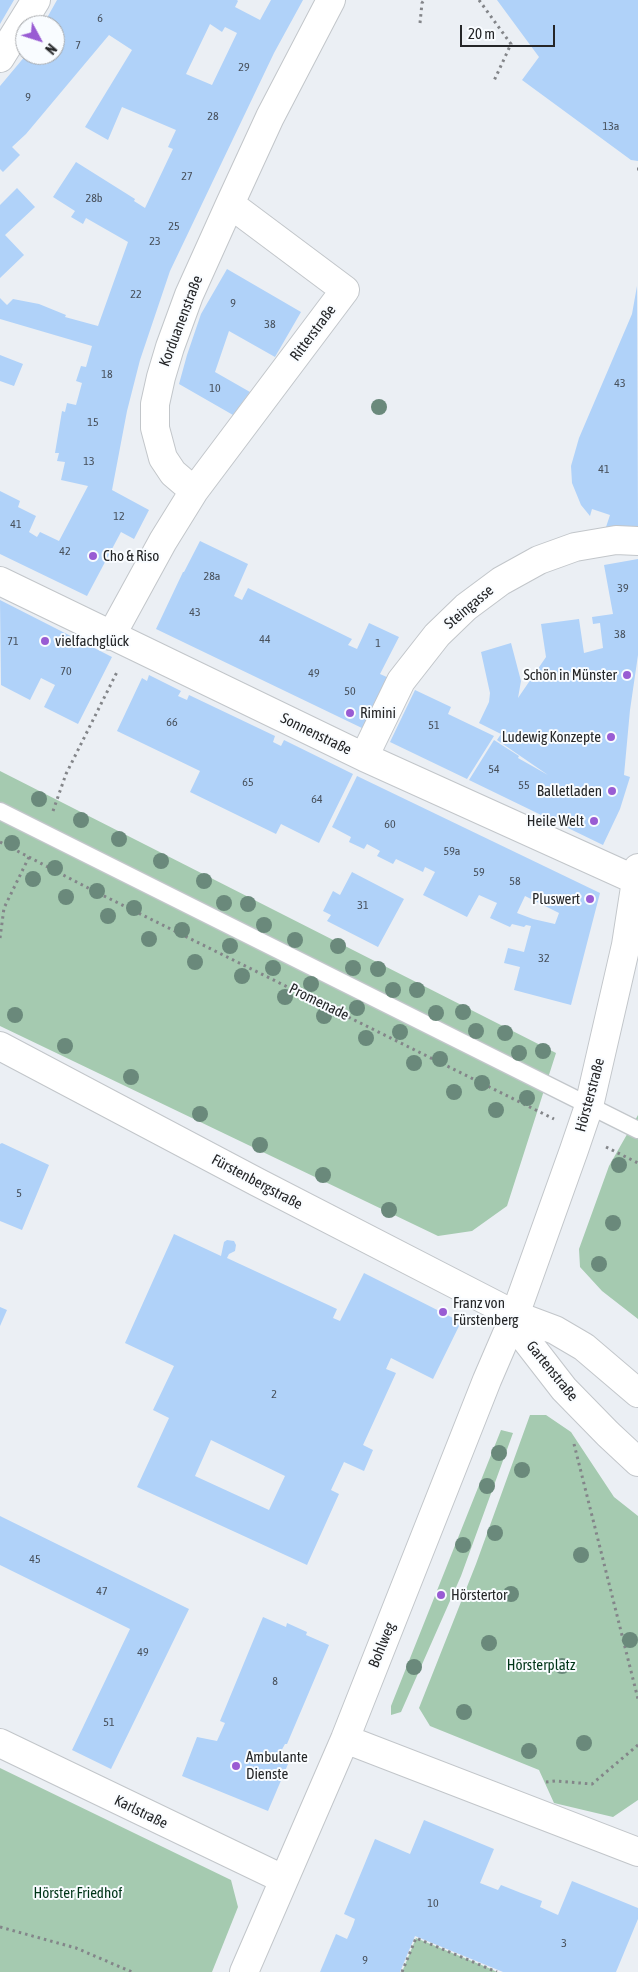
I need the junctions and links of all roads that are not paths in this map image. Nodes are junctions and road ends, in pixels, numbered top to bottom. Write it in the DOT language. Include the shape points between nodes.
graph roads {
  1 [pos="36,0"];
  2 [pos="331,0"];
  3 [pos="0,58"];
  4 [pos="230,204"];
  5 [pos="194,491"];
  6 [pos="638,541"];
  7 [pos="0,582"];
  8 [pos="111,636"];
  9 [pos="364,757"];
  10 [pos="0,811"];
  11 [pos="637,876"];
  12 [pos="0,1046"];
  13 [pos="588,1106"];
  14 [pos="638,1130"];
  15 [pos="515,1315"];
  16 [pos="638,1393"];
  17 [pos="638,1462"];
  18 [pos="345,1739"];
  19 [pos="0,1743"];
  20 [pos="638,1851"];
  21 [pos="283,1880"];
  22 [pos="244,1972"];
  1 -- 3 [label="street"];
  2 -- 4 [label="street, Korduanenstraße" via="270,117"];
  4 -- 5 [label="street, Korduanenstraße" via="189,295 160,377 155,404 155,428 163,458"];
  4 -- 5 [label="street, Ritterstraße" via="345,290"];
  5 -- 8 [label="street"];
  6 -- 9 [label="street, Steingasse" via="616,540 575,547 539,560 501,581 466,607 437,635 401,681"];
  7 -- 8 [label="street, Sonnenstraße"];
  8 -- 9 [label="street, Sonnenstraße"];
  9 -- 11 [label="street, Sonnenstraße"];
  10 -- 13 [label="lane, Promenade"];
  11 -- 13 [label="street, Hörsterstraße" via="626,945"];
  12 -- 15 [label="street, Fürstenbergstraße"];
  13 -- 14 [label="lane, Promenade"];
  13 -- 15 [label="street, Hörsterstraße"];
  15 -- 16 [label="street, Gartenstraße" via="554,1330 584,1347"];
  15 -- 17 [label="street, Gartenstraße" via="526,1340 564,1389"];
  15 -- 18 [label="street, Bohlweg"];
  18 -- 20 [label="street"];
  18 -- 21 [label="street, Bohlweg"];
  19 -- 21 [label="street, Karlstraße"];
  21 -- 22 [label="street, Bohlweg"];
}
